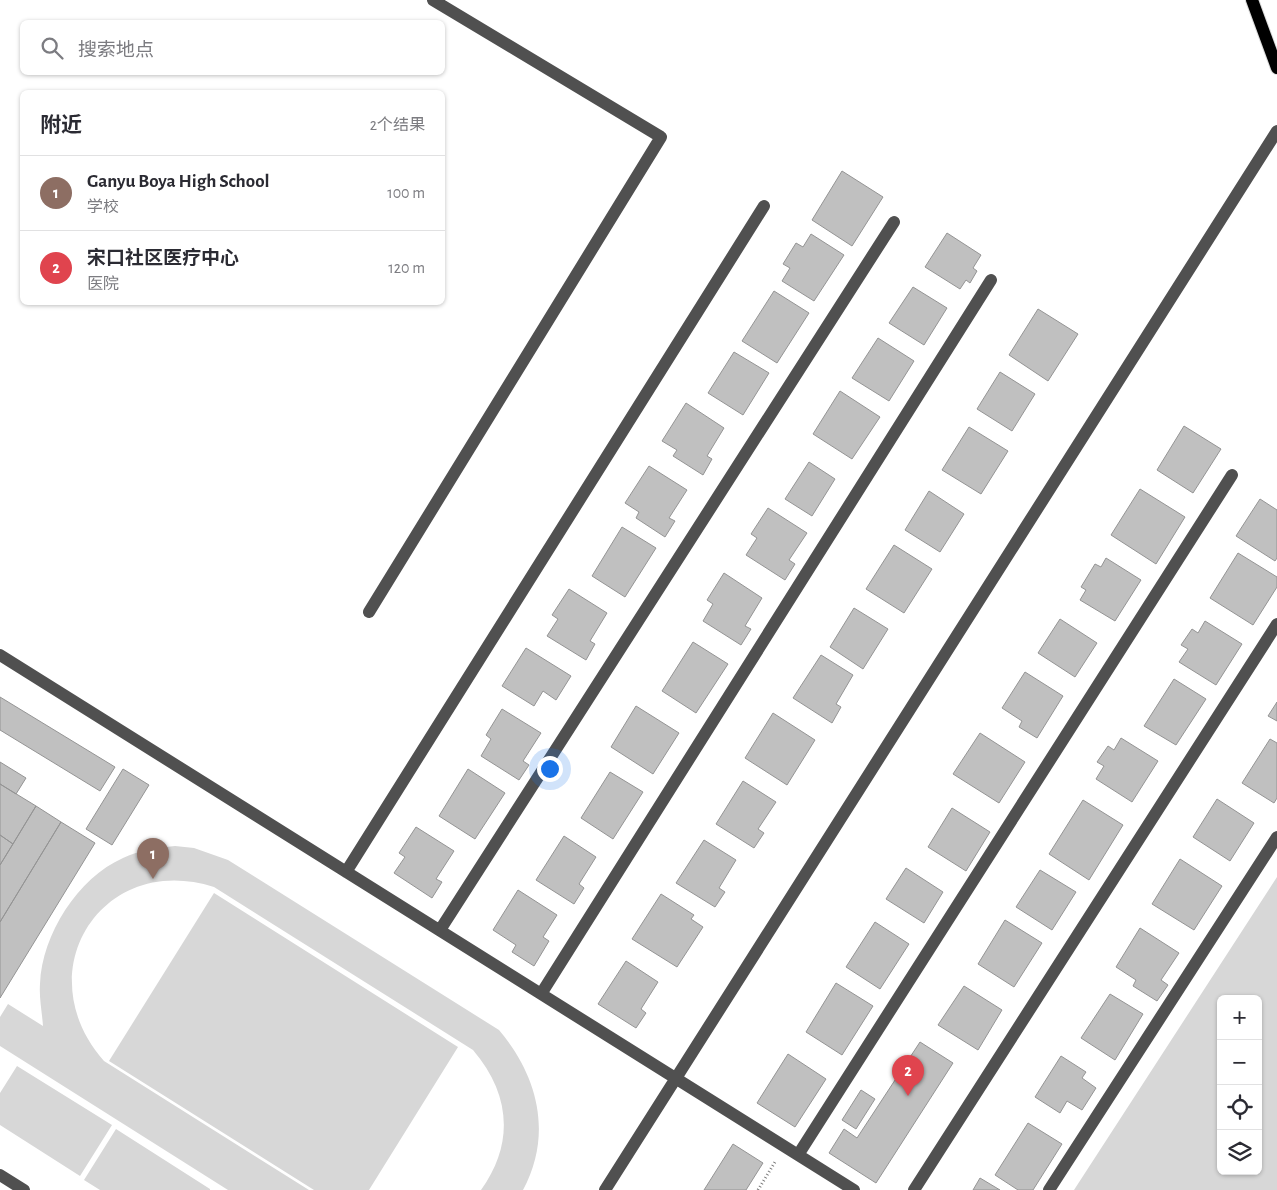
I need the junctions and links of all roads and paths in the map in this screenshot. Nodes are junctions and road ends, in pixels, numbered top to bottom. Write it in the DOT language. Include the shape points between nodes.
graph roads {
  1 [pos="433,0"];
  2 [pos="1252,0"];
  3 [pos="1277,68"];
  4 [pos="1277,131"];
  5 [pos="764,206"];
  6 [pos="894,222"];
  7 [pos="990,280"];
  8 [pos="1232,475"];
  9 [pos="369,612"];
  10 [pos="1277,624"];
  11 [pos="0,655"];
  12 [pos="1277,837"];
  13 [pos="346,872"];
  14 [pos="440,930"];
  15 [pos="541,994"];
  16 [pos="676,1078"];
  17 [pos="785,1147"];
  18 [pos="798,1155"];
  19 [pos="0,1175"];
  20 [pos="24,1190"];
  21 [pos="605,1190"];
  22 [pos="758,1190"];
  23 [pos="854,1190"];
  24 [pos="914,1190"];
  25 [pos="1050,1190"];
  1 -- 9 [label="street" via="661,137"];
  2 -- 3 [label="main road"];
  4 -- 16 [label="street"];
  5 -- 13 [label="street"];
  6 -- 14 [label="street"];
  7 -- 15 [label="street"];
  8 -- 18 [label="street"];
  10 -- 24 [label="street"];
  11 -- 13 [label="street"];
  12 -- 25 [label="street"];
  13 -- 14 [label="street"];
  14 -- 15 [label="street"];
  15 -- 16 [label="street"];
  16 -- 17 [label="street"];
  16 -- 21 [label="street"];
  17 -- 18 [label="street"];
  17 -- 22 [label="path"];
  18 -- 23 [label="street"];
  19 -- 20 [label="street"];
}
